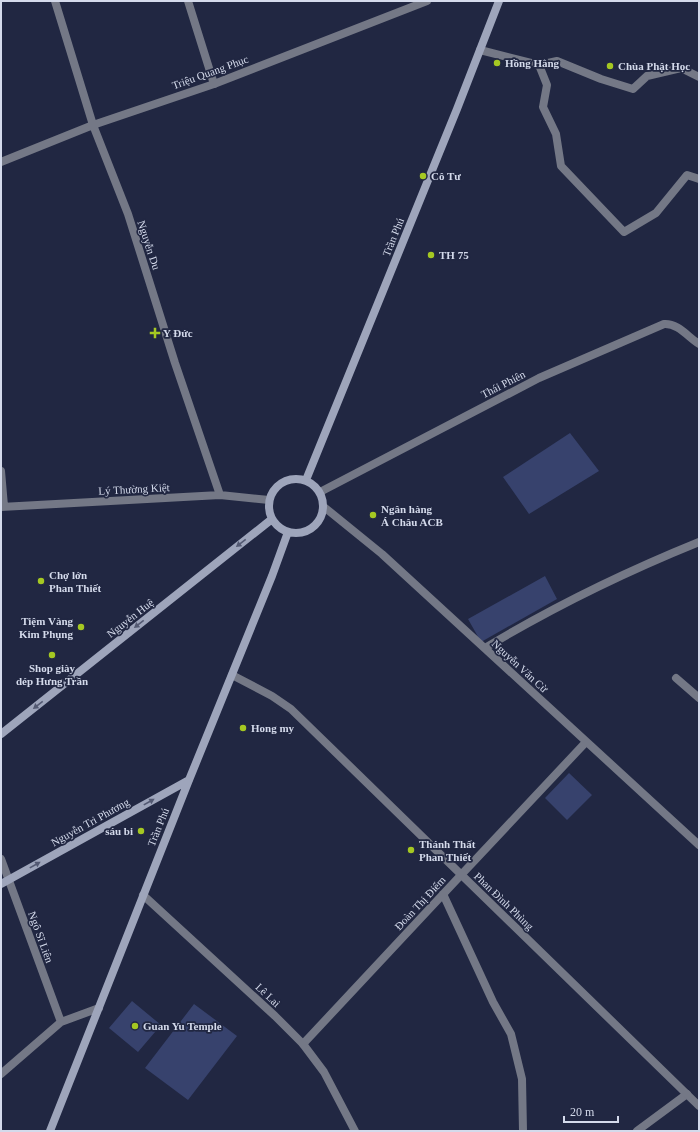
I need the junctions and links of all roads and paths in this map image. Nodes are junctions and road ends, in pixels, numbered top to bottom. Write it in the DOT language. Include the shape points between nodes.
graph roads {
  1 [pos="55,1"];
  2 [pos="188,1"];
  3 [pos="427,1"];
  4 [pos="499,1"];
  5 [pos="480,50"];
  6 [pos="539,65"];
  7 [pos="699,77"];
  8 [pos="214,84"];
  9 [pos="93,125"];
  10 [pos="1,162"];
  11 [pos="699,179"];
  12 [pos="699,344"];
  13 [pos="1,471"];
  14 [pos="306,480"];
  15 [pos="320,492"];
  16 [pos="220,495"];
  17 [pos="269,500"];
  18 [pos="3,507"];
  19 [pos="324,507"];
  20 [pos="272,519"];
  21 [pos="288,532"];
  22 [pos="699,542"];
  23 [pos="485,648"];
  24 [pos="232,675"];
  25 [pos="676,678"];
  26 [pos="699,698"];
  27 [pos="1,734"];
  28 [pos="586,742"];
  29 [pos="189,780"];
  30 [pos="699,845"];
  31 [pos="1,859"];
  32 [pos="461,875"];
  33 [pos="9,880"];
  34 [pos="1,884"];
  35 [pos="443,894"];
  36 [pos="143,895"];
  37 [pos="99,1008"];
  38 [pos="61,1022"];
  39 [pos="303,1044"];
  40 [pos="1,1074"];
  41 [pos="687,1094"];
  42 [pos="699,1106"];
  43 [pos="50,1131"];
  44 [pos="355,1131"];
  45 [pos="523,1131"];
  46 [pos="637,1131"];
  1 -- 9 [label="street, Nguyễn Du"];
  2 -- 8 [label="street"];
  3 -- 8 [label="street, Triệu Quang Phục"];
  4 -- 5 [label="main road, Trần Phú"];
  5 -- 6 [label="street"];
  5 -- 14 [label="main road, Trần Phú"];
  6 -- 7 [label="street" via="557,61 634,89 647,76 681,68"];
  6 -- 11 [label="street" via="547,85 543,107 556,134 561,166 624,232 656,213 687,175"];
  8 -- 9 [label="street, Triệu Quang Phục"];
  9 -- 10 [label="street, Triệu Quang Phục"];
  9 -- 16 [label="street, Nguyễn Du" via="128,214"];
  12 -- 15 [label="street, Thái Phiên" via="675,325 664,324 539,378"];
  13 -- 18 [label="street"];
  14 -- 15 [label="main road"];
  14 -- 17 [label="main road" via="297,478 279,484"];
  15 -- 19 [label="main road"];
  16 -- 17 [label="street, Lý Thường Kiệt"];
  16 -- 18 [label="street, Lý Thường Kiệt"];
  17 -- 20 [label="main road" via="269,513"];
  19 -- 21 [label="main road" via="318,523 312,528 304,532"];
  19 -- 23 [label="street, Nguyễn Văn Cừ" via="382,554"];
  20 -- 21 [label="main road"];
  20 -- 27 [label="main road, Nguyễn Huệ, one-way"];
  21 -- 24 [label="main road, Trần Phú"];
  22 -- 23 [label="street" via="651,561 573,599"];
  23 -- 28 [label="street, Nguyễn Văn Cừ"];
  24 -- 29 [label="main road, Trần Phú"];
  24 -- 32 [label="street, Phan Đình Phùng" via="291,709"];
  25 -- 26 [label="street"];
  28 -- 30 [label="street, Nguyễn Văn Cừ"];
  28 -- 32 [label="street, Đoàn Thị Điểm"];
  33 -- 29 [label="main road, Nguyễn Tri Phương, one-way"];
  29 -- 36 [label="main road, Trần Phú"];
  31 -- 33 [label="street, Ngô Sĩ Liên"];
  32 -- 35 [label="street, Đoàn Thị Điểm"];
  32 -- 41 [label="street, Phan Đình Phùng"];
  33 -- 34 [label="main road, Nguyễn Tri Phương"];
  33 -- 38 [label="street, Ngô Sĩ Liên"];
  35 -- 39 [label="street, Đoàn Thị Điểm"];
  35 -- 45 [label="street" via="510,1034 522,1079"];
  36 -- 37 [label="main road, Trần Phú"];
  36 -- 39 [label="street, Lê Lai"];
  37 -- 38 [label="street"];
  37 -- 43 [label="main road, Trần Phú"];
  38 -- 40 [label="street"];
  39 -- 44 [label="street, Lê Lai" via="324,1072"];
  41 -- 42 [label="street, Phan Đình Phùng"];
  41 -- 46 [label="street"];
}
